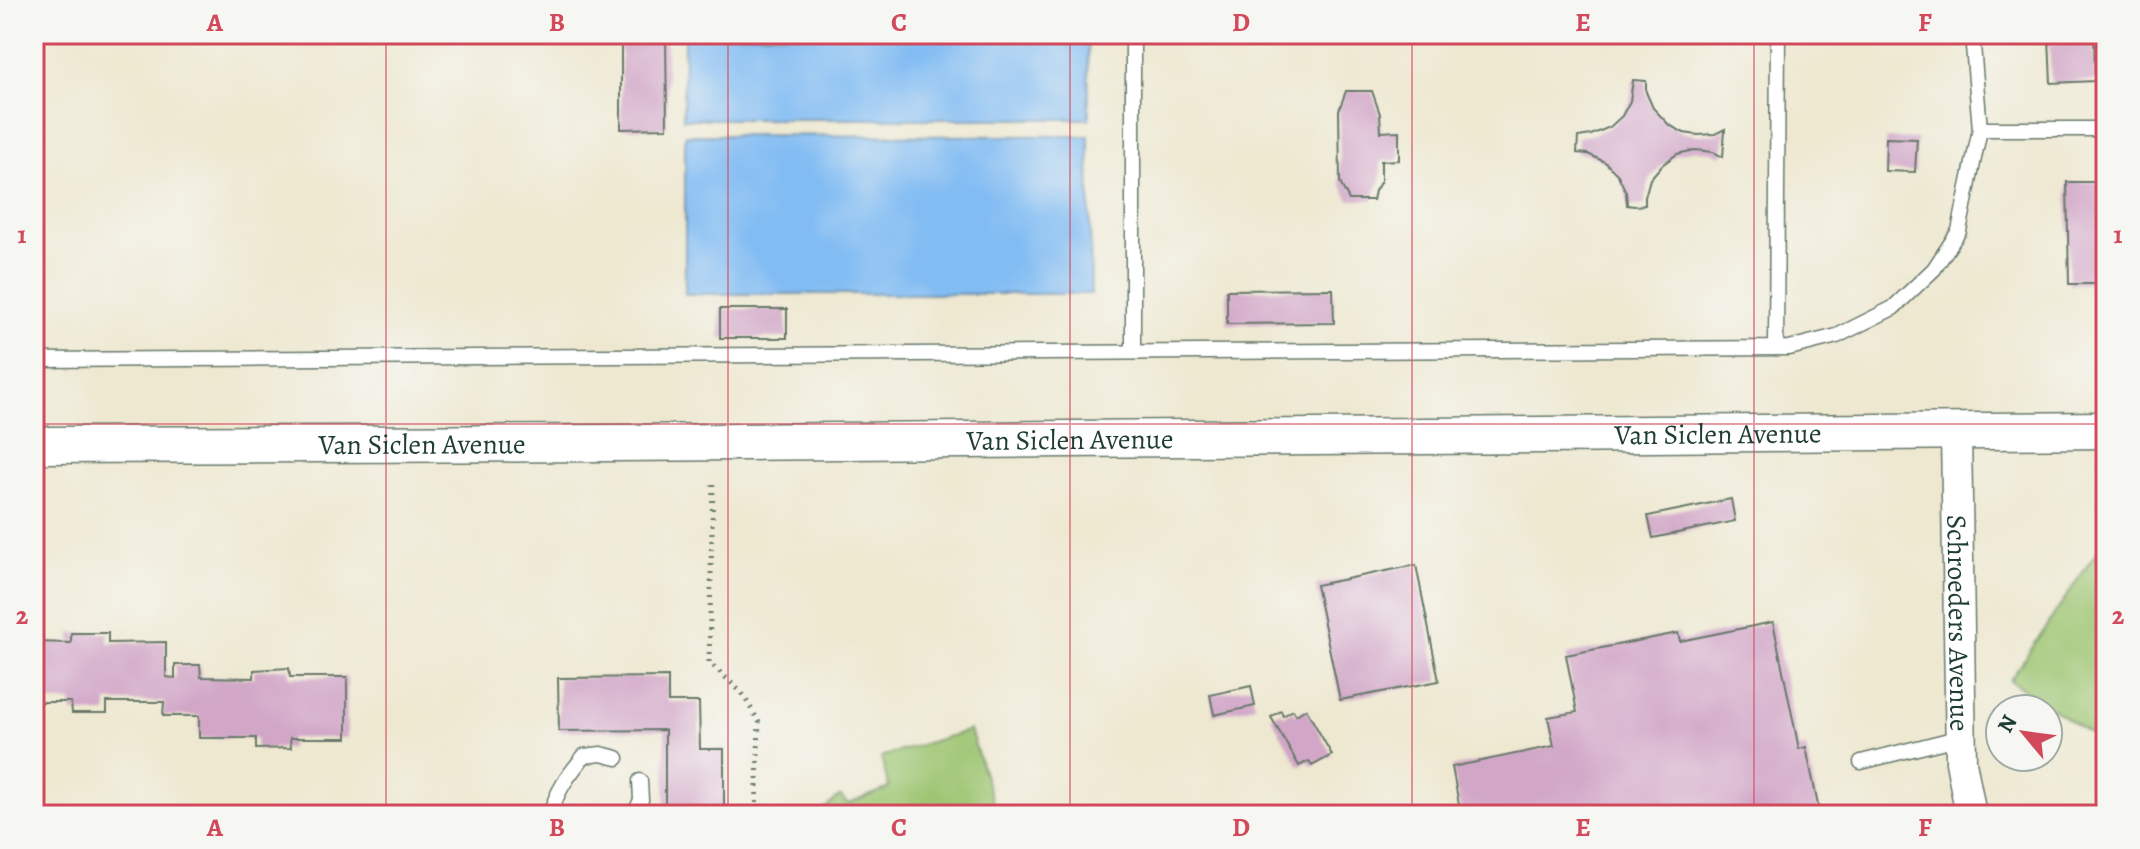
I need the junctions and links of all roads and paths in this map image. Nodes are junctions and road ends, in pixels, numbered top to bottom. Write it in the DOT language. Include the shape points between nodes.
graph roads {
  1 [pos="1133,34"];
  2 [pos="1778,34"];
  3 [pos="1972,34"];
  4 [pos="1980,129"];
  5 [pos="2106,129"];
  6 [pos="1776,348"];
  7 [pos="1133,352"];
  8 [pos="34,360"];
  9 [pos="2106,430"];
  10 [pos="1956,431"];
  11 [pos="34,445"];
  12 [pos="713,484"];
  13 [pos="1961,737"];
  14 [pos="617,758"];
  15 [pos="1861,762"];
  16 [pos="640,781"];
  17 [pos="550,815"];
  18 [pos="634,815"];
  19 [pos="756,815"];
  20 [pos="1971,815"];
  1 -- 7 [label="lane"];
  2 -- 6 [label="lane"];
  3 -- 4 [label="lane"];
  4 -- 5 [label="lane"];
  4 -- 6 [label="lane" via="1959,231 1934,269 1893,308 1837,336"];
  6 -- 7 [label="lane"];
  7 -- 8 [label="lane"];
  9 -- 10 [label="street, Van Siclen Avenue"];
  10 -- 11 [label="street, Van Siclen Avenue"];
  10 -- 13 [label="street, Schroeders Avenue"];
  12 -- 19 [label="path" via="709,662 742,693 759,722"];
  13 -- 15 [label="lane"];
  13 -- 20 [label="street, Schroeders Avenue"];
  14 -- 17 [label="lane" via="584,756 555,796"];
  16 -- 18 [label="lane" via="641,800"];
}
